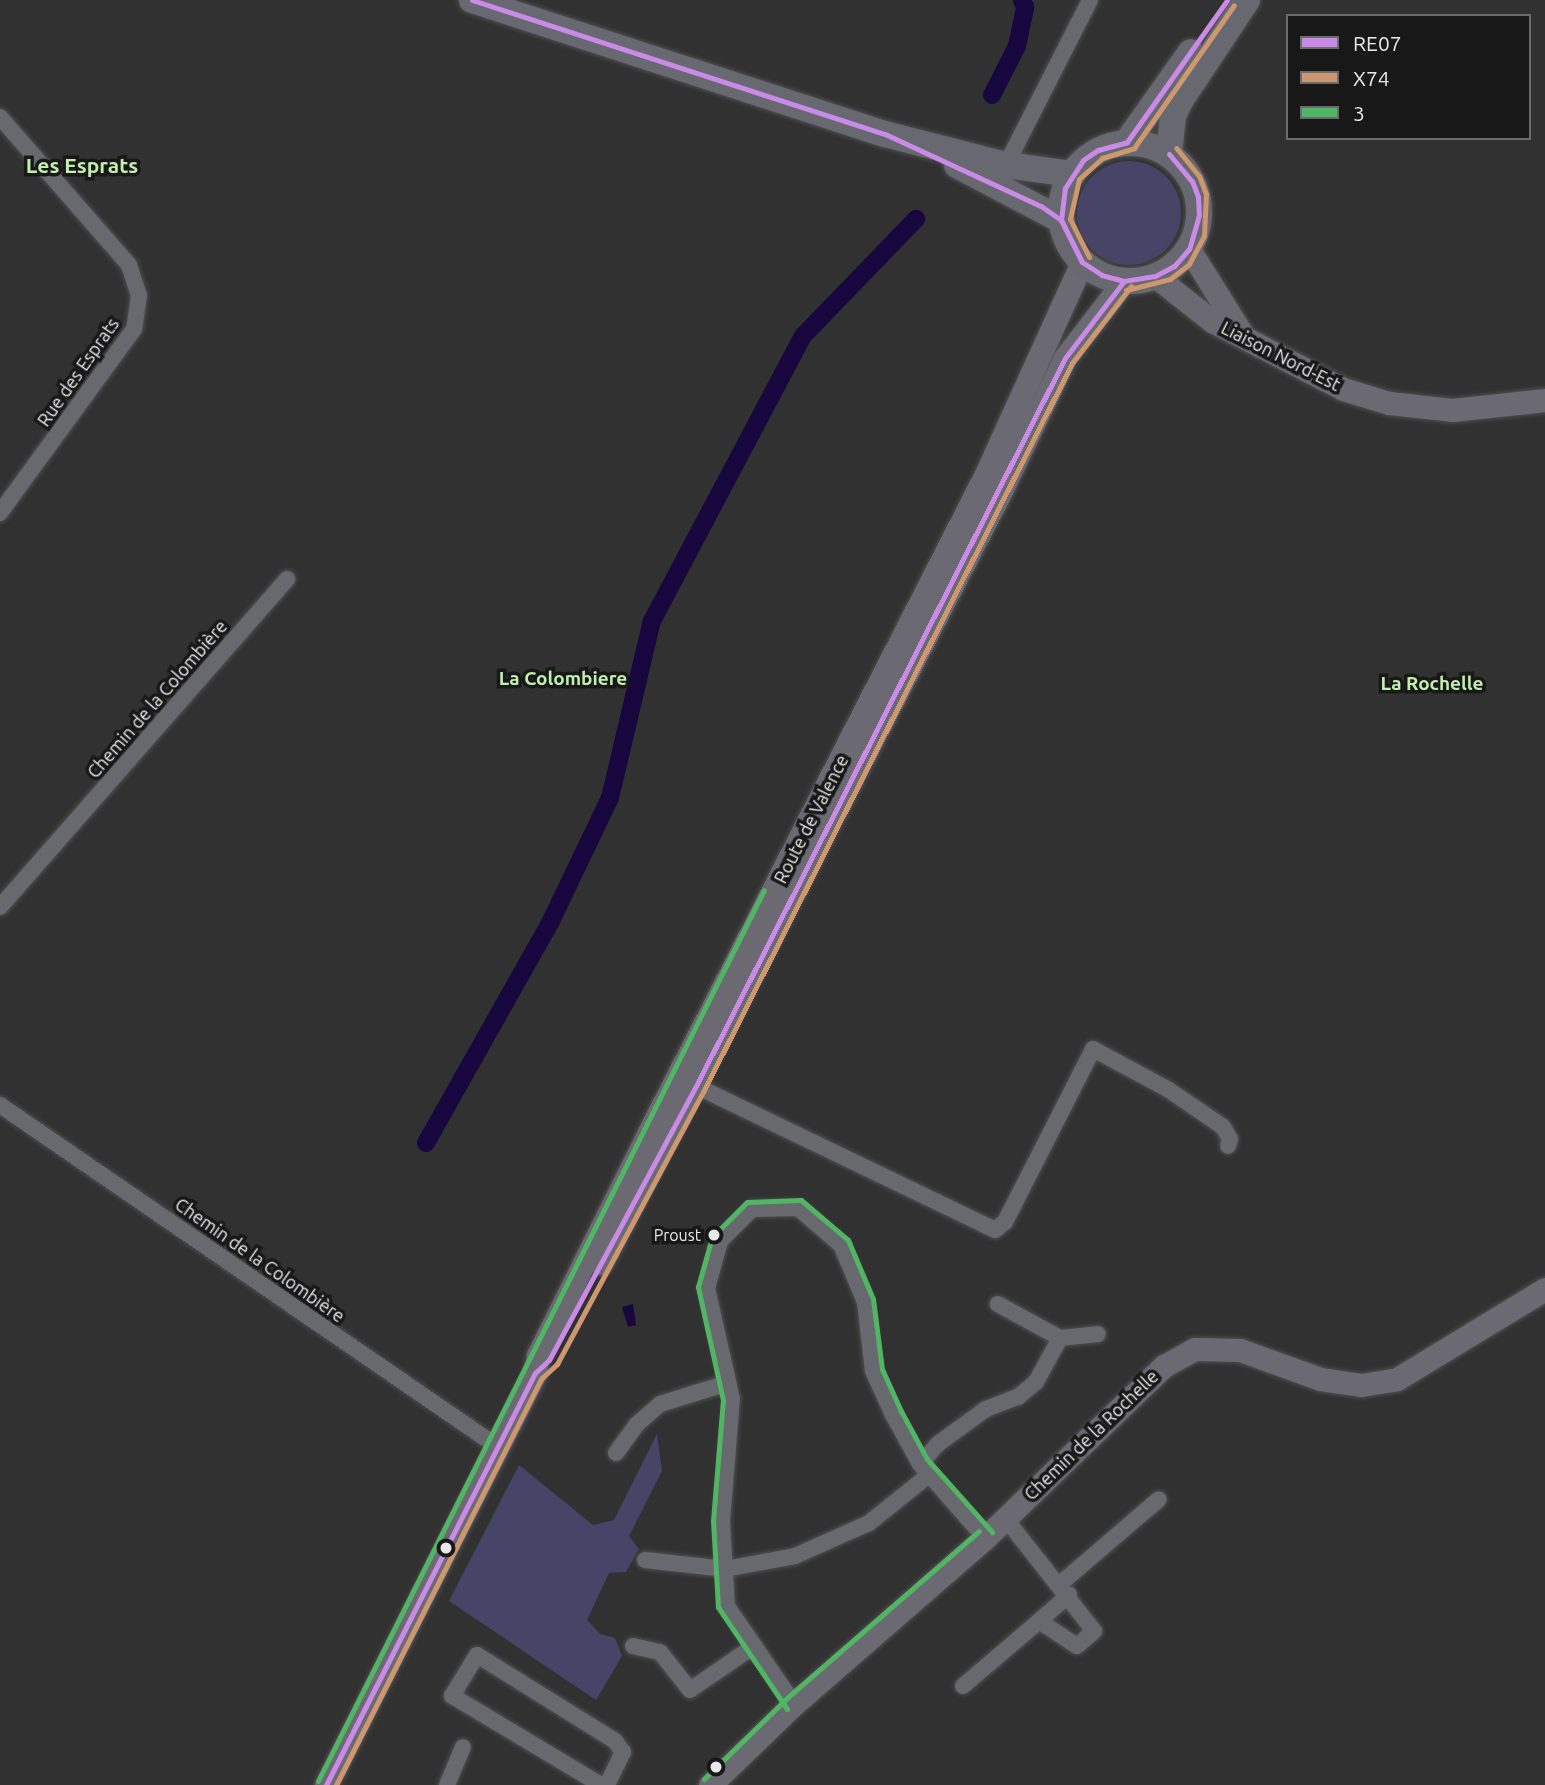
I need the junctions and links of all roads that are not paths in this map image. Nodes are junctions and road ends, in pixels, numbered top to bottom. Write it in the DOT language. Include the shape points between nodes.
graph roads {
  1 [pos="472,0"];
  2 [pos="1090,0"];
  3 [pos="1227,0"];
  4 [pos="1247,0"];
  5 [pos="0,117"];
  6 [pos="886,134"];
  7 [pos="1127,142"];
  8 [pos="1169,154"];
  9 [pos="1006,165"];
  10 [pos="1072,174"];
  11 [pos="1061,220"];
  12 [pos="1189,249"];
  13 [pos="1082,262"];
  14 [pos="1155,276"];
  15 [pos="1124,281"];
  16 [pos="1245,339"];
  17 [pos="1545,400"];
  18 [pos="0,513"];
  19 [pos="287,579"];
  20 [pos="0,907"];
  21 [pos="696,1086"];
  22 [pos="0,1105"];
  23 [pos="1228,1146"];
  24 [pos="1545,1289"];
  25 [pos="998,1304"];
  26 [pos="1098,1334"];
  27 [pos="1060,1338"];
  28 [pos="535,1373"];
  29 [pos="728,1383"];
  30 [pos="498,1447"];
  31 [pos="616,1453"];
  32 [pos="925,1470"];
  33 [pos="1159,1499"];
  34 [pos="1004,1518"];
  35 [pos="985,1538"];
  36 [pos="645,1560"];
  37 [pos="725,1569"];
  38 [pos="1064,1589"];
  39 [pos="1039,1621"];
  40 [pos="633,1646"];
  41 [pos="754,1646"];
  42 [pos="963,1686"];
  43 [pos="794,1704"];
  44 [pos="463,1747"];
  45 [pos="337,1774"];
  46 [pos="326,1785"];
  47 [pos="447,1785"];
  48 [pos="601,1785"];
  49 [pos="607,1785"];
  50 [pos="710,1785"];
  1 -- 6 [label="main road"];
  2 -- 9 [label="street"];
  3 -- 7 [label="main road"];
  4 -- 8 [label="main road" via="1180,101 1173,116"];
  5 -- 18 [label="street, Rue des Esprats" via="129,265 139,295 134,329"];
  6 -- 9 [label="main road"];
  6 -- 11 [label="main road" via="986,178"];
  7 -- 8 [label="main road"];
  7 -- 10 [label="main road" via="1098,150"];
  8 -- 12 [label="main road" via="1192,181 1198,197 1196,233"];
  9 -- 10 [label="main road"];
  10 -- 11 [label="main road" via="1063,196"];
  11 -- 13 [label="main road"];
  12 -- 14 [label="main road"];
  12 -- 16 [label="main road"];
  13 -- 15 [label="main road" via="1102,275"];
  13 -- 28 [label="main road, Route de Valence" via="986,474 649,1132 538,1355"];
  14 -- 15 [label="main road"];
  14 -- 16 [label="main road, Liaison Nord-Est" via="1212,321"];
  15 -- 21 [label="main road, Route de Valence" via="1065,358"];
  16 -- 17 [label="main road, Liaison Nord-Est" via="1343,389 1389,403 1452,410"];
  19 -- 20 [label="street, Chemin de la Colombière"];
  21 -- 23 [label="street" via="995,1230 1005,1222 1093,1049 1169,1090 1223,1127 1230,1139"];
  21 -- 28 [label="main road, Route de Valence" via="548,1360"];
  22 -- 30 [label="street, Chemin de la Colombière"];
  24 -- 34 [label="main road, Chemin de la Rochelle" via="1397,1379 1361,1385 1320,1379 1240,1350 1195,1349 1164,1366"];
  25 -- 27 [label="street"];
  26 -- 27 [label="street"];
  27 -- 32 [label="street" via="1036,1382 1018,1397 986,1409 939,1443"];
  28 -- 30 [label="main road, Route de Valence"];
  29 -- 31 [label="street" via="660,1404 636,1425"];
  29 -- 32 [label="street" via="708,1288 720,1241 752,1209 798,1208 841,1245 865,1301 873,1371"];
  29 -- 37 [label="street" via="732,1399 722,1522"];
  30 -- 45 [label="main road, Route de Valence" via="358,1723"];
  32 -- 35 [label="street"];
  32 -- 37 [label="street" via="869,1523 794,1556"];
  33 -- 38 [label="street"];
  34 -- 35 [label="main road, Chemin de la Rochelle"];
  34 -- 38 [label="street"];
  35 -- 43 [label="main road, Chemin de la Rochelle"];
  36 -- 37 [label="street"];
  37 -- 41 [label="street" via="727,1606"];
  38 -- 39 [label="street"];
  38 -- 39 [label="street" via="1094,1631 1077,1646"];
  39 -- 42 [label="street"];
  40 -- 41 [label="street" via="660,1652 690,1690"];
  41 -- 43 [label="street"];
  43 -- 50 [label="main road, Chemin de la Rochelle"];
  44 -- 47 [label="street"];
  45 -- 46 [label="main road, Route de Valence"];
  48 -- 49 [label="street" via="452,1696 477,1655 615,1741 622,1752"];
}
